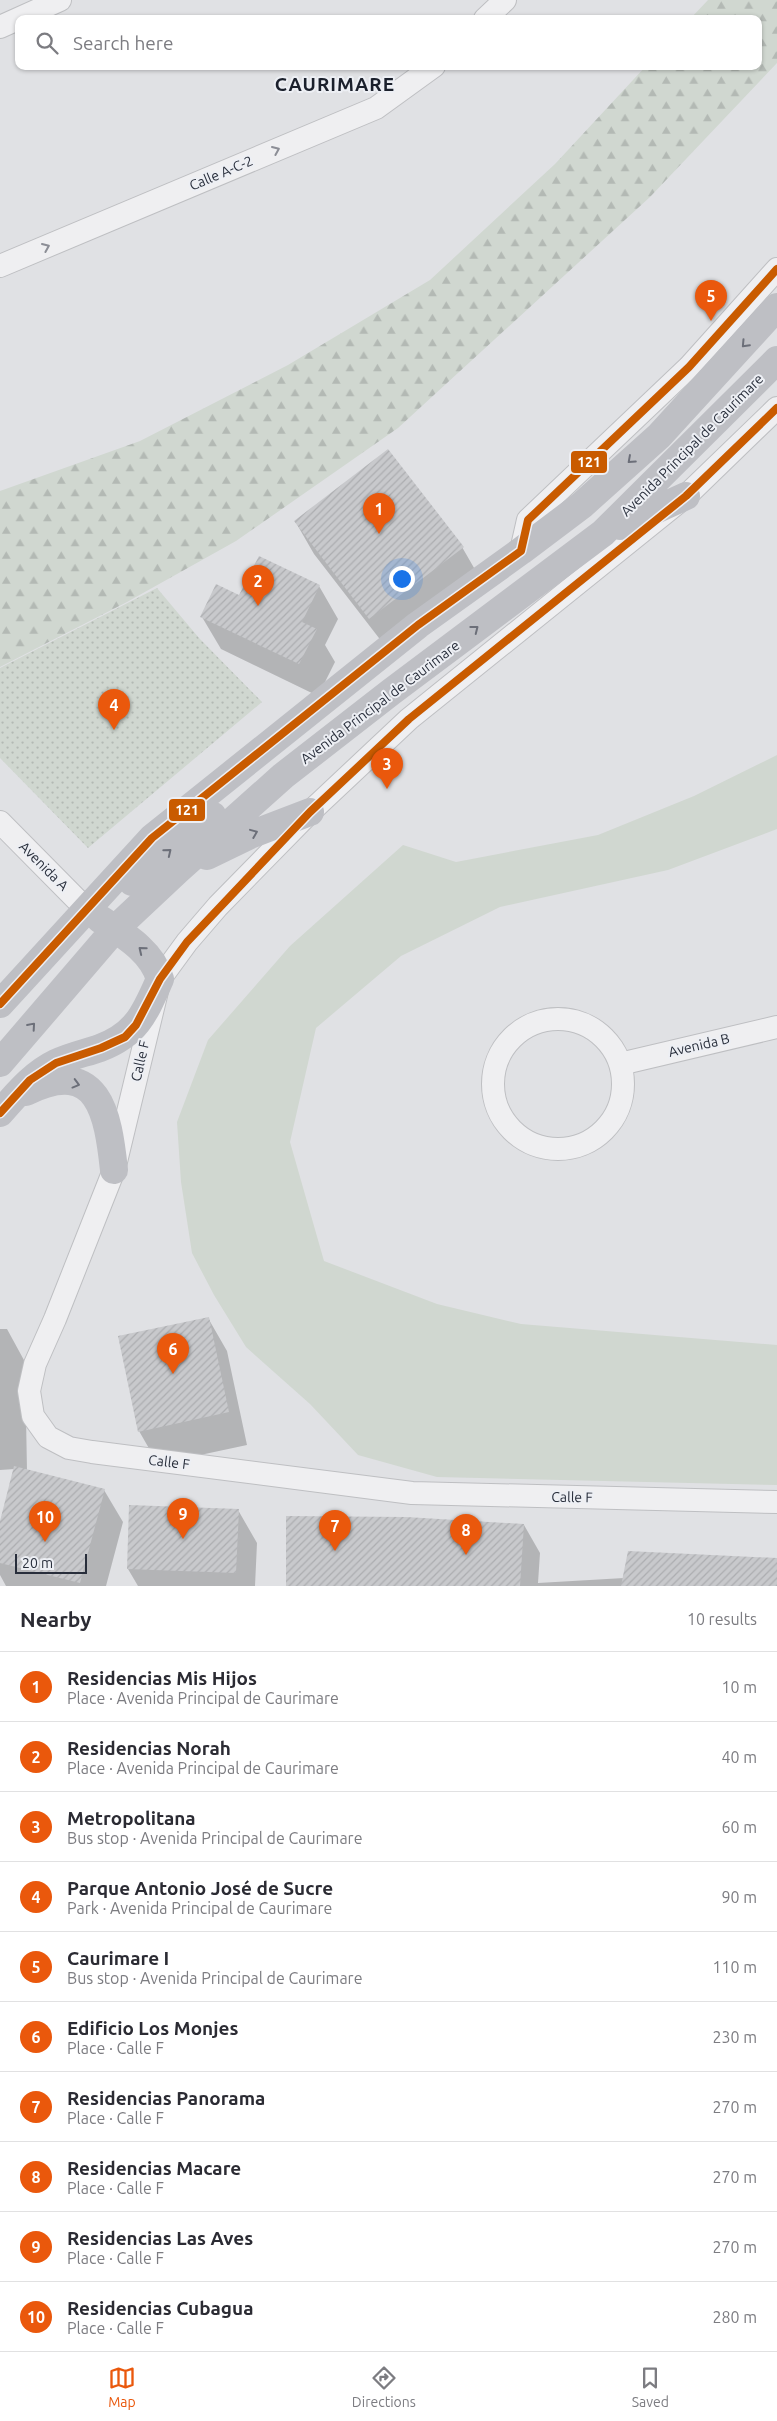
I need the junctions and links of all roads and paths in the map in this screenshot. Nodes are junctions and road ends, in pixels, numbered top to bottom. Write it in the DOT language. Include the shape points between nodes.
graph roads {
  1 [pos="60,0"];
  2 [pos="505,0"];
  3 [pos="27,15"];
  4 [pos="489,15"];
  5 [pos="15,20"];
  6 [pos="0,27"];
  7 [pos="428,70"];
  8 [pos="0,265"];
  9 [pos="777,270"];
  10 [pos="777,307"];
  11 [pos="777,360"];
  12 [pos="777,408"];
  13 [pos="686,496"];
  14 [pos="603,534"];
  15 [pos="521,552"];
  16 [pos="405,682"];
  17 [pos="310,812"];
  18 [pos="0,822"];
  19 [pos="179,869"];
  20 [pos="87,910"];
  21 [pos="115,929"];
  22 [pos="160,979"];
  23 [pos="0,1004"];
  24 [pos="777,1026"];
  25 [pos="0,1063"];
  26 [pos="620,1064"];
  27 [pos="7,1106"];
  28 [pos="114,1170"];
  29 [pos="777,1502"];
  1 -- 3 [label="street"];
  2 -- 4 [label="street"];
  5 -- 6 [label="street"];
  8 -- 7 [label="street, Calle A-C-2, one-way" via="376,108"];
  9 -- 15 [label="street" via="689,367 528,520"];
  10 -- 15 [label="main road, one-way" via="659,436 582,505"];
  11 -- 14 [label="main road, Avenida Principal de Caurimare"];
  12 -- 13 [label="street, Avenida Principal de Caurimare"];
  13 -- 14 [label="main road"];
  13 -- 17 [label="street, Avenida Principal de Caurimare" via="410,719"];
  16 -- 14 [label="main road, Avenida Principal de Caurimare, one-way"];
  15 -- 20 [label="main road" via="418,625 152,838"];
  16 -- 19 [label="main road, Avenida Principal de Caurimare" via="283,776"];
  20 -- 16 [label="main road, one-way" via="111,899 376,686"];
  19 -- 17 [label="main road, one-way" via="250,835"];
  17 -- 22 [label="street, Avenida Principal de Caurimare" via="218,906"];
  18 -- 20 [label="street, Avenida A"];
  19 -- 21 [label="main road, Avenida Principal de Caurimare"];
  20 -- 21 [label="main road"];
  20 -- 23 [label="main road"];
  22 -- 21 [label="main road, one-way" via="149,956"];
  25 -- 21 [label="main road, Avenida Principal de Caurimare, one-way"];
  22 -- 27 [label="main road" via="144,1012 125,1037 56,1063 30,1080"];
  22 -- 28 [label="street, Calle F"];
  24 -- 26 [label="street, Avenida B"];
  26 -- 26 [label="street" via="609,1043 591,1028 570,1020 550,1020 528,1026 508,1042 499,1056 493,1074 498,1111 520,1137 540,1146 561,1149 583,1144 610,1123 617,1112 622,1093"];
  27 -- 28 [label="main road, one-way" via="35,1088 55,1082 82,1085 96,1096 104,1111"];
  28 -- 29 [label="street, Calle F" via="35,1364 30,1391 33,1416 48,1437 69,1448 412,1493"];
}
